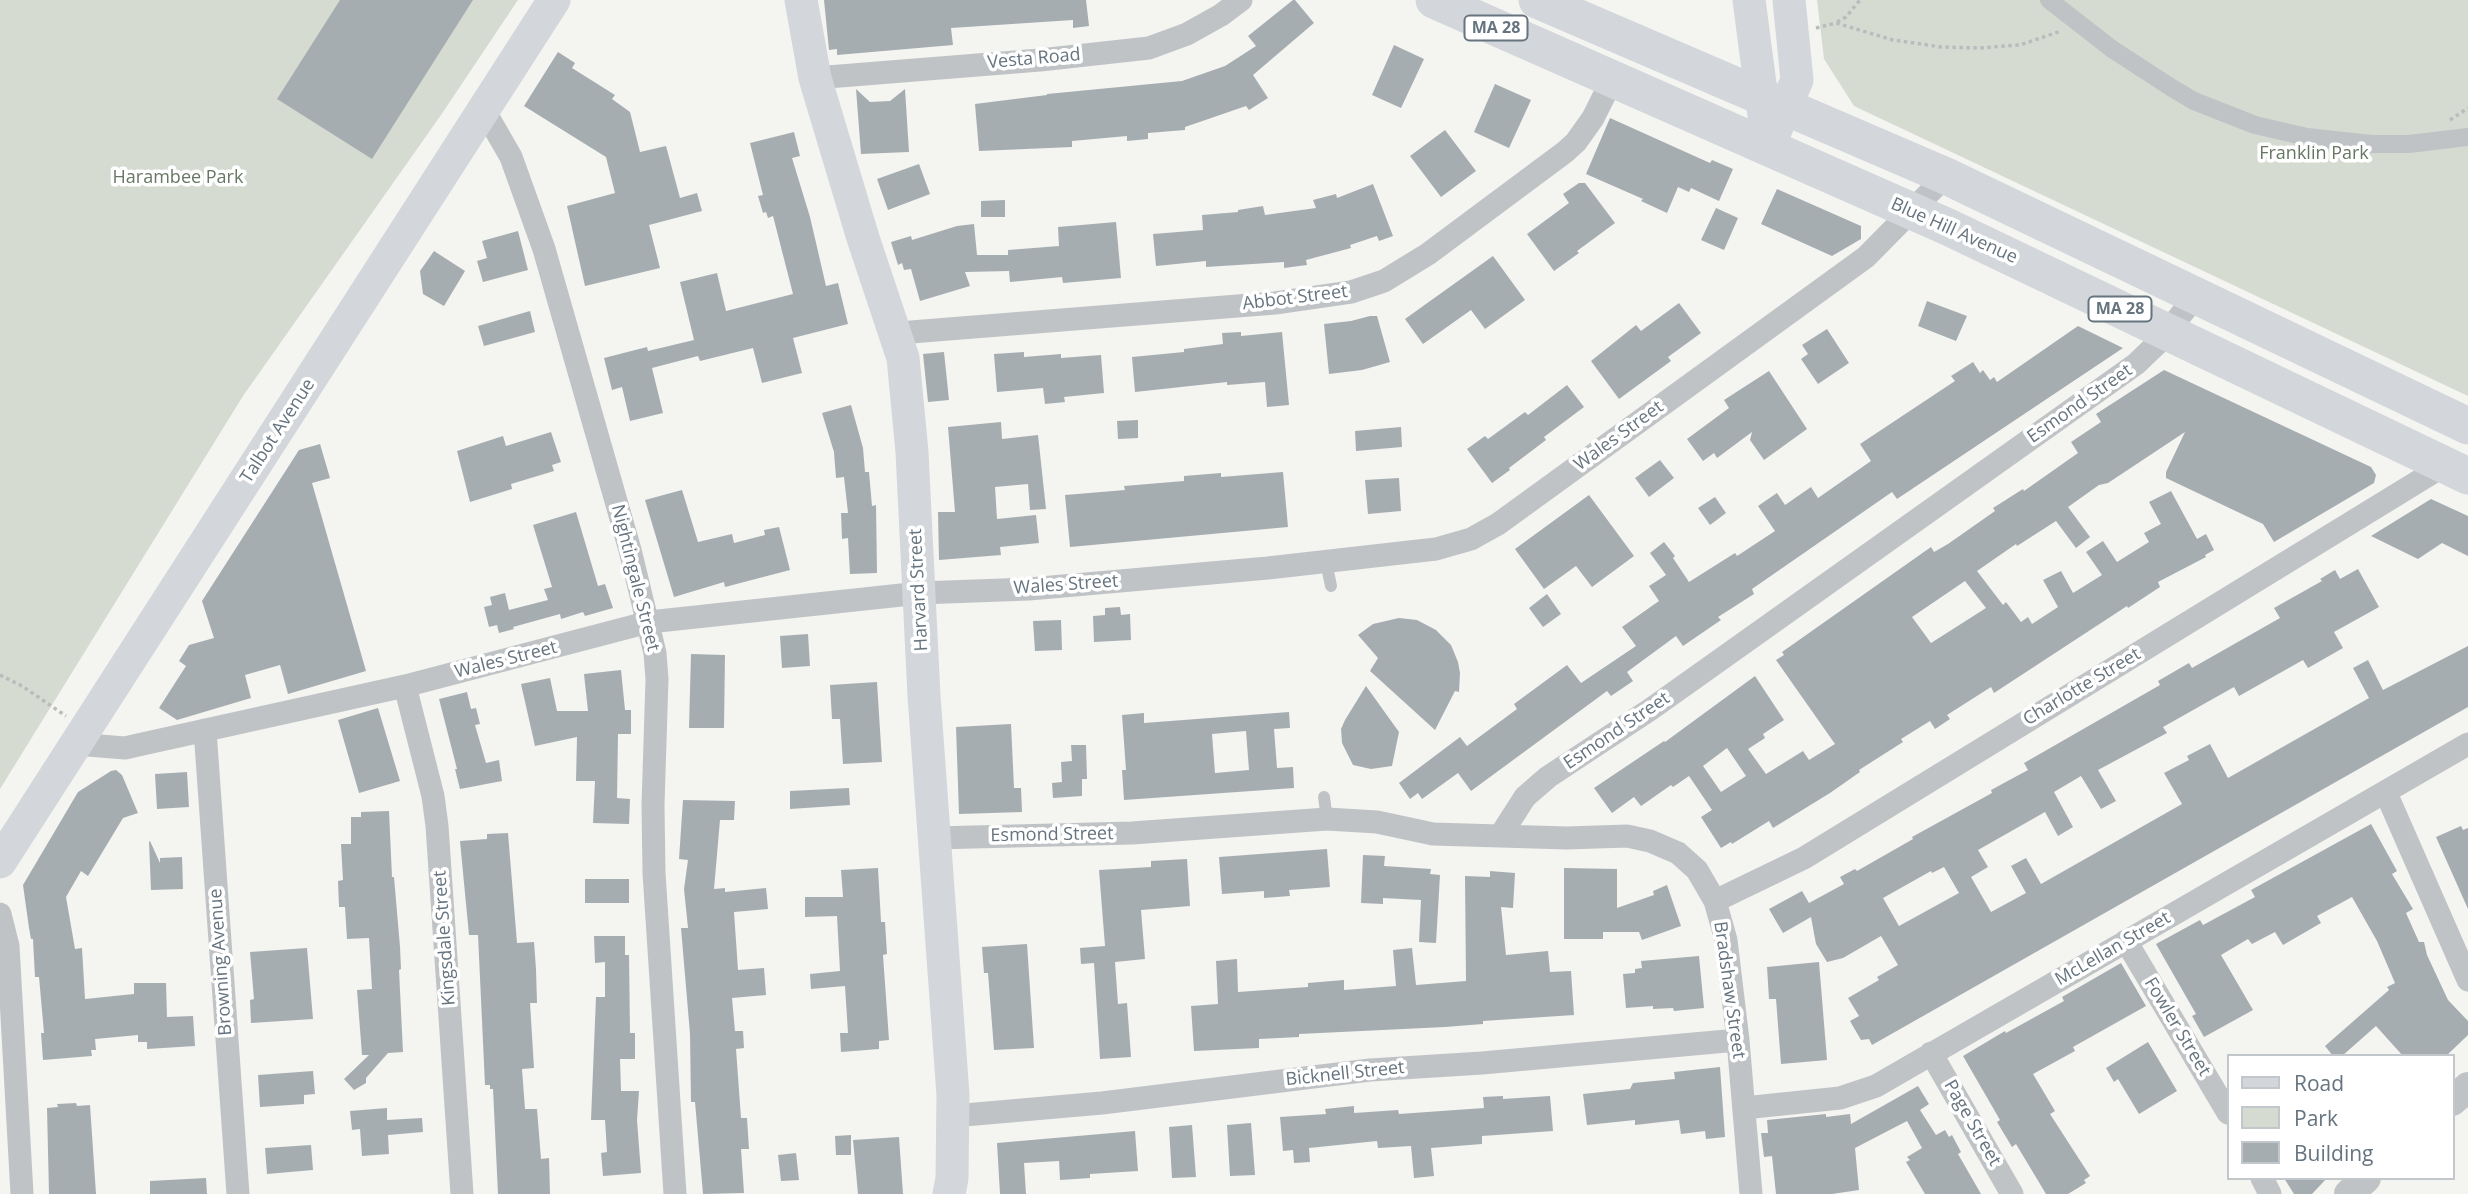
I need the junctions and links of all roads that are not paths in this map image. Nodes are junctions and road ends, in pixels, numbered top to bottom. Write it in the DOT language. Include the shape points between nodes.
graph roads {
  1 [pos="554,0"];
  2 [pos="801,0"];
  3 [pos="1241,0"];
  4 [pos="1434,0"];
  5 [pos="1537,0"];
  6 [pos="1749,0"];
  7 [pos="1789,0"];
  8 [pos="2049,0"];
  9 [pos="815,78"];
  10 [pos="1612,80"];
  11 [pos="1774,102"];
  12 [pos="484,110"];
  13 [pos="2468,137"];
  14 [pos="1768,148"];
  15 [pos="1946,176"];
  16 [pos="1912,212"];
  17 [pos="2196,296"];
  18 [pos="2168,332"];
  19 [pos="897,338"];
  20 [pos="2468,426"];
  21 [pos="2457,471"];
  22 [pos="1326,562"];
  23 [pos="1331,586"];
  24 [pos="920,593"];
  25 [pos="649,622"];
  26 [pos="405,686"];
  27 [pos="205,730"];
  28 [pos="80,736"];
  29 [pos="2468,744"];
  30 [pos="2386,793"];
  31 [pos="1500,836"];
  32 [pos="934,838"];
  33 [pos="0,862"];
  34 [pos="1715,901"];
  35 [pos="0,914"];
  36 [pos="2126,941"];
  37 [pos="2468,980"];
  38 [pos="1738,1040"];
  39 [pos="1931,1053"];
  40 [pos="2468,1087"];
  41 [pos="2454,1099"];
  42 [pos="1744,1108"];
  43 [pos="2226,1110"];
  44 [pos="953,1116"];
  45 [pos="2364,1180"];
  46 [pos="22,1194"];
  47 [pos="238,1194"];
  48 [pos="463,1194"];
  49 [pos="675,1194"];
  50 [pos="949,1194"];
  51 [pos="1751,1194"];
  52 [pos="2012,1194"];
  53 [pos="2349,1194"];
  1 -- 12 [label="main road, Talbot Avenue"];
  2 -- 9 [label="main road, Harvard Street"];
  3 -- 9 [label="street, Vesta Road" via="1196,30 1149,48"];
  4 -- 10 [label="main road, Blue Hill Avenue / MA 28"];
  5 -- 11 [label="main road, MA 28"];
  6 -- 11 [label="main road"];
  7 -- 11 [label="main road" via="1797,80"];
  8 -- 13 [label="street" via="2123,57 2193,101 2255,125 2371,144"];
  9 -- 19 [label="main road, Harvard Street"];
  10 -- 14 [label="main road, Blue Hill Avenue / MA 28"];
  10 -- 19 [label="street, Abbot Street" via="1593,118 1565,152 1428,254 1384,281 1351,292 1275,303 911,332"];
  11 -- 14 [label="main road"];
  11 -- 15 [label="main road, MA 28"];
  12 -- 25 [label="street, Nightingale Street" via="511,156 544,249"];
  12 -- 28 [label="main road, Talbot Avenue"];
  14 -- 16 [label="main road, Blue Hill Avenue / MA 28"];
  15 -- 16 [label="street, Wales Street"];
  15 -- 17 [label="main road, MA 28"];
  16 -- 18 [label="main road, Blue Hill Avenue / MA 28"];
  16 -- 22 [label="street, Wales Street" via="1866,257 1498,524 1471,539 1436,549"];
  17 -- 18 [label="street, Esmond Street"];
  17 -- 20 [label="main road, MA 28"];
  18 -- 21 [label="main road, Blue Hill Avenue / MA 28"];
  18 -- 31 [label="street, Esmond Street" via="2136,365 1548,777 1525,797"];
  19 -- 24 [label="main road, Harvard Street" via="912,452"];
  21 -- 34 [label="street, Charlotte Street" via="1804,858"];
  22 -- 23 [label="lane"];
  22 -- 24 [label="street, Wales Street" via="1029,589"];
  24 -- 25 [label="street, Wales Street"];
  24 -- 32 [label="main road, Harvard Street"];
  25 -- 26 [label="street, Wales Street"];
  25 -- 49 [label="street, Nightingale Street" via="657,678 654,873"];
  26 -- 27 [label="street, Wales Street"];
  26 -- 48 [label="street, Kingsdale Street" via="437,826"];
  27 -- 28 [label="street, Wales Street" via="125,748"];
  27 -- 47 [label="street, Browning Avenue"];
  28 -- 33 [label="main road, Talbot Avenue"];
  29 -- 30 [label="street, McLellan Street"];
  30 -- 36 [label="street, McLellan Street"];
  30 -- 37 [label="street"];
  31 -- 32 [label="street, Esmond Street" via="1433,834 1326,808 1132,833"];
  31 -- 34 [label="street, Bradshaw Street" via="1627,836 1650,841 1678,853 1698,870"];
  32 -- 44 [label="main road, Harvard Street"];
  34 -- 38 [label="street, Bradshaw Street" via="1726,940"];
  35 -- 46 [label="street" via="8,946"];
  36 -- 39 [label="street, McLellan Street"];
  36 -- 43 [label="street, Fowler Street"];
  38 -- 42 [label="street, Bradshaw Street"];
  38 -- 44 [label="street, Bicknell Street" via="1370,1070"];
  39 -- 42 [label="street, McLellan Street" via="1858,1094"];
  39 -- 52 [label="street, Page Street"];
  40 -- 41 [label="street"];
  42 -- 51 [label="street, Bradshaw Street"];
  44 -- 50 [label="main road, Harvard Street"];
  45 -- 53 [label="street"];
}
